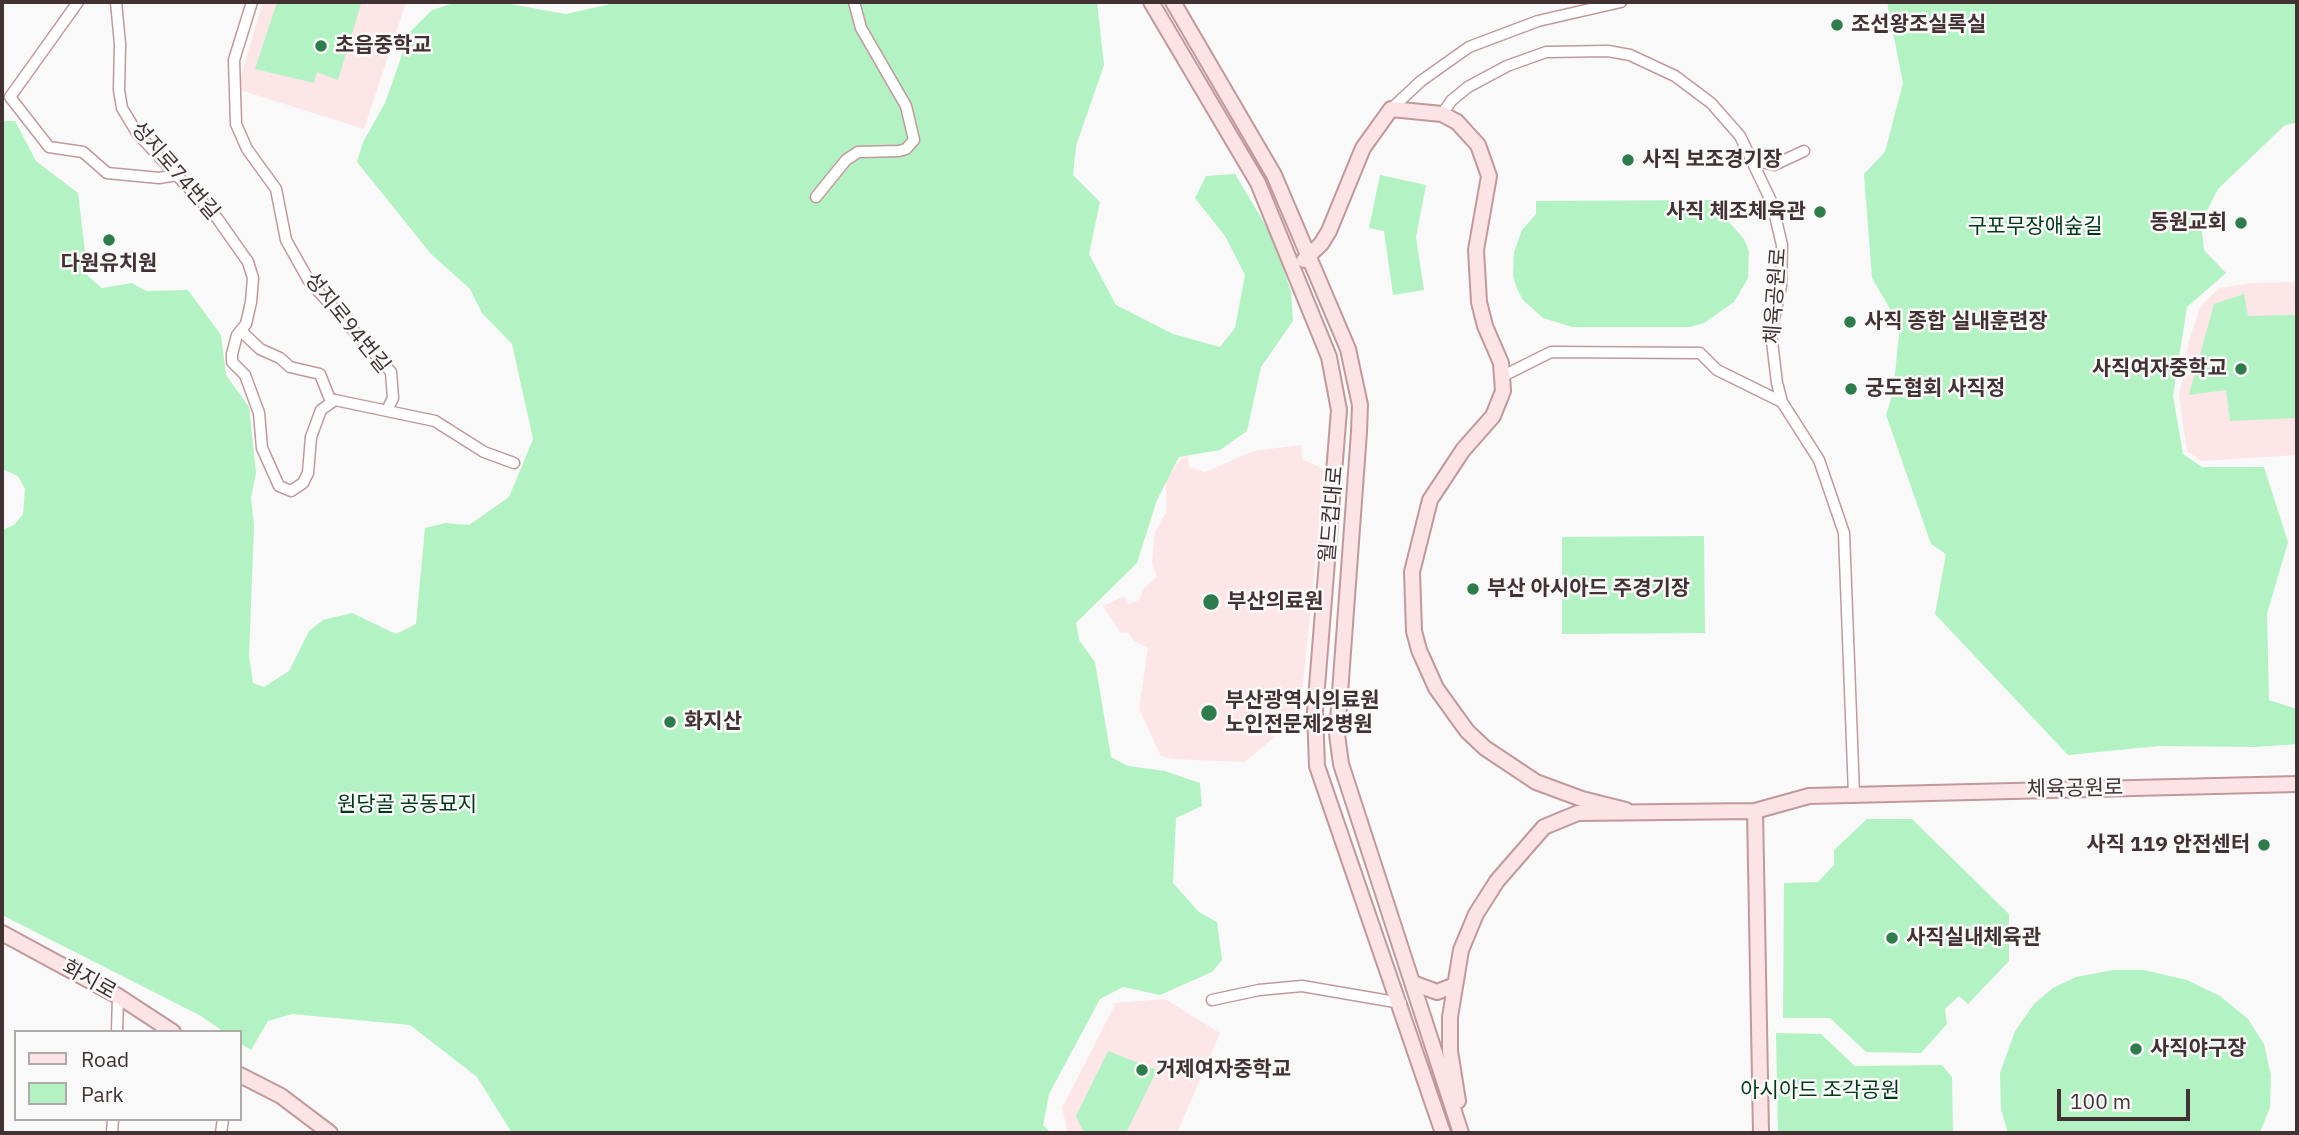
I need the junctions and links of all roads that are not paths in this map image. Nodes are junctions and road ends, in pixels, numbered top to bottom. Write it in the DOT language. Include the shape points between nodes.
graph roads {
  1 [pos="78,2"];
  2 [pos="116,2"];
  3 [pos="252,2"];
  4 [pos="855,2"];
  5 [pos="1151,2"];
  6 [pos="1173,2"];
  7 [pos="1621,2"];
  8 [pos="1391,109"];
  9 [pos="1443,114"];
  10 [pos="1804,151"];
  11 [pos="1754,160"];
  12 [pos="177,175"];
  13 [pos="816,197"];
  14 [pos="1310,255"];
  15 [pos="1294,268"];
  16 [pos="241,331"];
  17 [pos="1503,376"];
  18 [pos="331,402"];
  19 [pos="1782,402"];
  20 [pos="387,410"];
  21 [pos="514,463"];
  22 [pos="2297,784"];
  23 [pos="1854,794"];
  24 [pos="1626,810"];
  25 [pos="1755,811"];
  26 [pos="2,933"];
  27 [pos="1413,982"];
  28 [pos="1455,985"];
  29 [pos="118,996"];
  30 [pos="1212,1000"];
  31 [pos="1401,1003"];
  32 [pos="117,1030"];
  33 [pos="170,1030"];
  34 [pos="242,1076"];
  35 [pos="325,1131"];
  36 [pos="1443,1133"];
  37 [pos="1461,1133"];
  38 [pos="1761,1133"];
  1 -- 12 [label="street" via="10,97 49,147 83,152 107,173 159,178"];
  2 -- 12 [label="street, 성지로74번길" via="122,108 137,133"];
  3 -- 20 [label="street, 성지로94번길" via="234,60 236,124 247,149 276,189 286,240 309,281 391,372 393,398"];
  4 -- 13 [label="street" via="861,28 906,106 914,140 899,151 858,152"];
  5 -- 15 [label="main road, 월드컵대로" via="1258,183"];
  6 -- 14 [label="main road, 월드컵대로" via="1274,175"];
  7 -- 8 [label="street" via="1538,21 1469,47 1421,80"];
  8 -- 9 [label="main road"];
  8 -- 14 [label="main road" via="1363,148 1329,231"];
  9 -- 11 [label="street, 체육공원로" via="1452,100 1507,66 1546,52 1608,51 1641,60 1693,87 1727,118"];
  9 -- 17 [label="main road" via="1468,132 1486,161 1488,192 1479,228 1476,274 1485,326"];
  10 -- 11 [label="street" via="1774,165"];
  11 -- 19 [label="street, 체육공원로" via="1772,202 1782,245 1782,286 1771,333"];
  12 -- 16 [label="street, 성지로74번길" via="217,218 248,262 253,278 251,302"];
  14 -- 15 [label="main road"];
  14 -- 27 [label="main road, 월드컵대로" via="1348,349 1360,405 1338,744"];
  15 -- 31 [label="main road, 월드컵대로" via="1329,357 1339,410 1315,756"];
  16 -- 18 [label="street" via="290,367 320,374"];
  16 -- 18 [label="street, 성지로74번길" via="232,362 245,375 259,412 262,448 279,486 291,491 303,483 321,410"];
  17 -- 19 [label="street" via="1551,352 1700,353 1717,370"];
  17 -- 24 [label="main road" via="1503,391 1493,416 1430,499 1412,572 1419,650 1450,709 1485,748 1536,782"];
  18 -- 20 [label="street, 성지로94번길"];
  19 -- 23 [label="street, 체육공원로" via="1819,460 1844,533"];
  20 -- 21 [label="street, 성지로94번길" via="435,421 484,452"];
  22 -- 23 [label="main road, 체육공원로"];
  23 -- 25 [label="main road, 체육공원로" via="1809,796"];
  24 -- 25 [label="main road, 체육공원로"];
  24 -- 28 [label="main road, 체육공원로" via="1578,813 1544,827 1497,881 1476,914 1461,950"];
  25 -- 38 [label="main road"];
  26 -- 29 [label="main road, 화지로"];
  27 -- 28 [label="main road" via="1437,992"];
  27 -- 37 [label="main road, 월드컵대로"];
  28 -- 37 [label="main road, 체육공원로" via="1450,1051"];
  29 -- 32 [label="street"];
  29 -- 33 [label="main road, 화지로"];
  30 -- 31 [label="street" via="1302,986"];
  31 -- 36 [label="main road, 월드컵대로"];
  34 -- 35 [label="main road" via="281,1096"];
}
